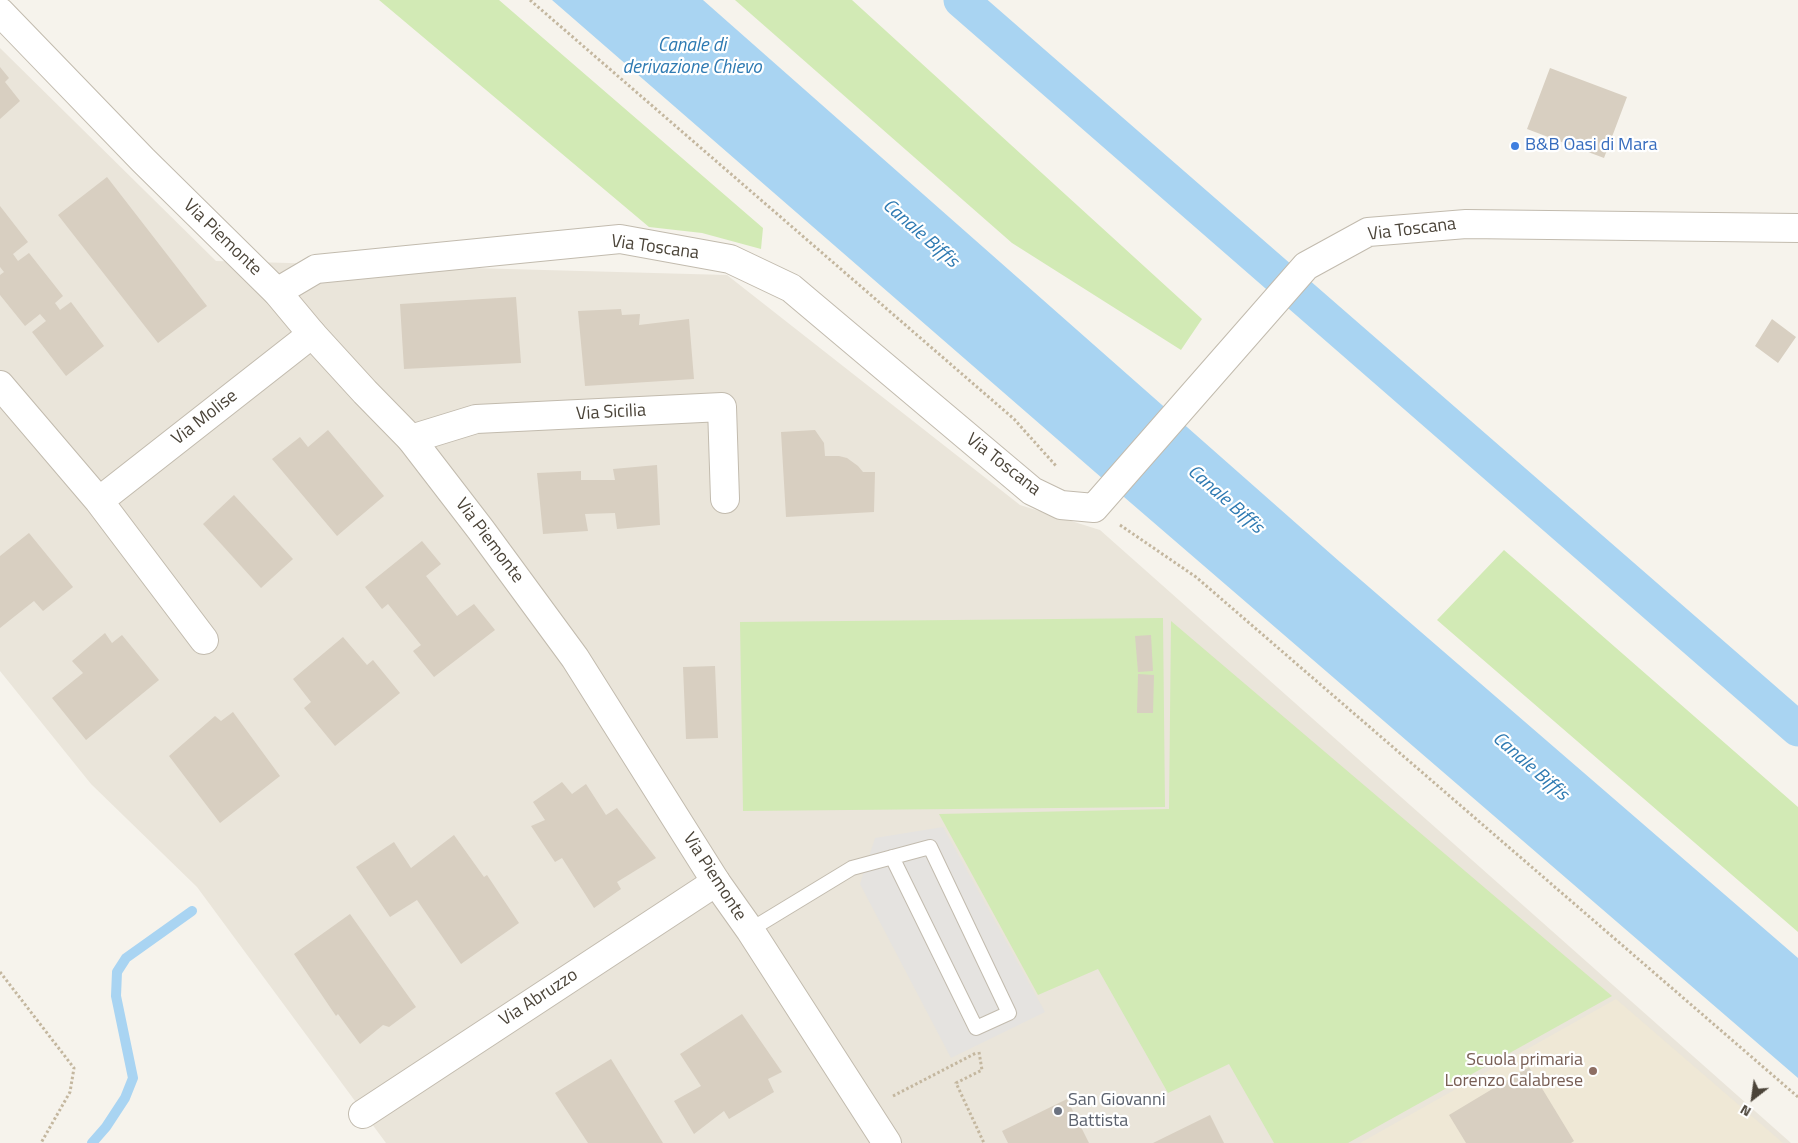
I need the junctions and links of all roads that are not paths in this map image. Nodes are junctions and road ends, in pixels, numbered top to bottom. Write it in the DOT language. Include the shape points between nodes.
graph roads {
  1 [pos="0,12"];
  2 [pos="1798,228"];
  3 [pos="277,292"];
  4 [pos="312,334"];
  5 [pos="0,385"];
  6 [pos="411,439"];
  7 [pos="725,499"];
  8 [pos="99,501"];
  9 [pos="204,640"];
  10 [pos="892,857"];
  11 [pos="716,882"];
  12 [pos="750,930"];
  13 [pos="363,1114"];
  14 [pos="887,1143"];
  1 -- 3 [label="street, Via Piemonte"];
  2 -- 3 [label="street, Via Toscana" via="1466,224 1368,232 1306,266 1094,508 1061,505 1032,491 791,288 730,259 620,239 316,269"];
  3 -- 4 [label="street, Via Piemonte"];
  4 -- 6 [label="street, Via Piemonte"];
  4 -- 8 [label="street, Via Molise"];
  5 -- 8 [label="street"];
  6 -- 7 [label="street, Via Sicilia" via="476,419 722,407"];
  6 -- 11 [label="street, Via Piemonte" via="576,658"];
  8 -- 9 [label="street"];
  10 -- 10 [label="lane" via="930,847 1009,1013 976,1028"];
  10 -- 12 [label="lane" via="852,868"];
  11 -- 12 [label="street, Via Piemonte"];
  11 -- 13 [label="street, Via Abruzzo"];
  12 -- 14 [label="street, Via Piemonte"];
}
